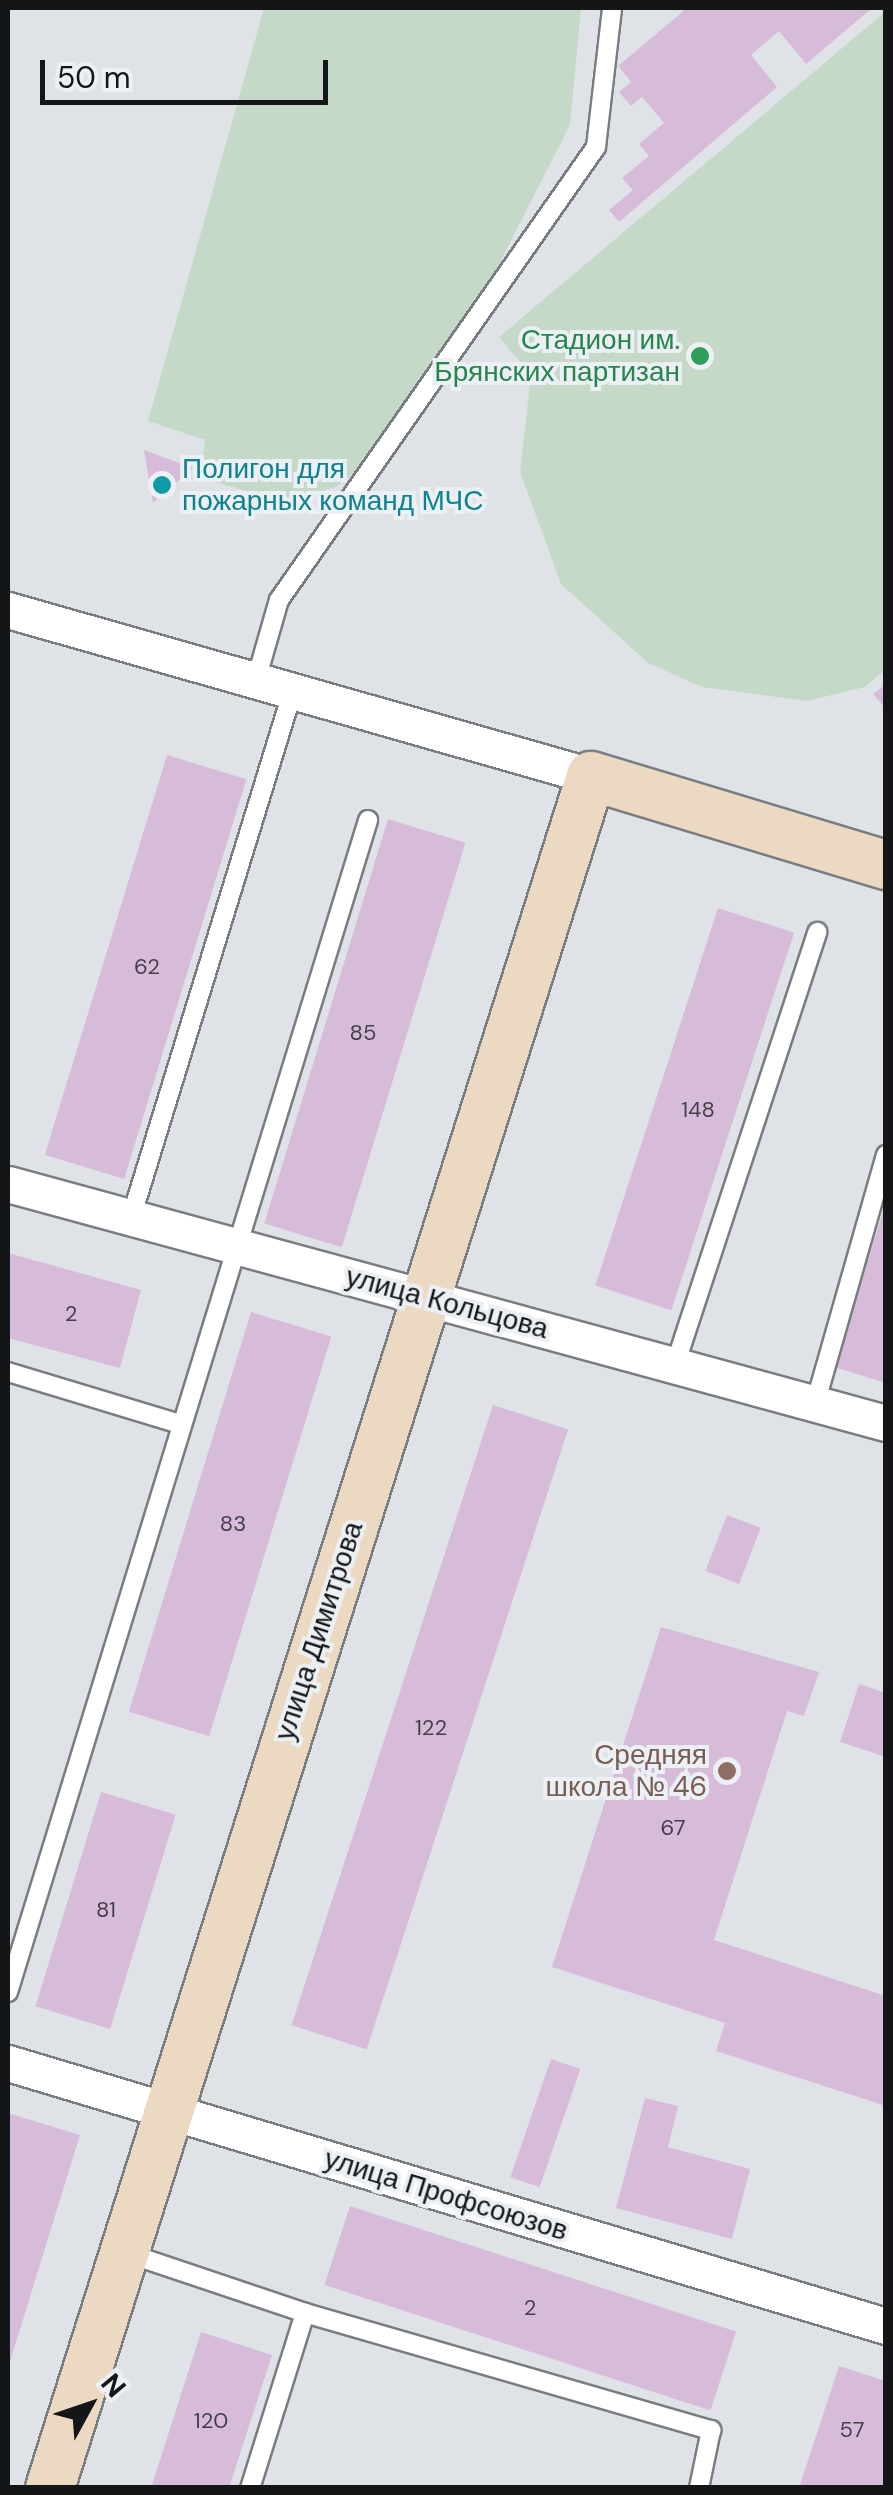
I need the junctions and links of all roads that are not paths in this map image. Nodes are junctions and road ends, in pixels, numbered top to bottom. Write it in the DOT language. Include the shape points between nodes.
graph roads {
  1 [pos="612,8"];
  2 [pos="8,610"];
  3 [pos="256,680"];
  4 [pos="292,690"];
  5 [pos="591,776"];
  6 [pos="368,820"];
  7 [pos="886,864"];
  8 [pos="817,932"];
  9 [pos="886,1155"];
  10 [pos="8,1184"];
  11 [pos="132,1218"];
  12 [pos="238,1246"];
  13 [pos="427,1298"];
  14 [pos="675,1366"];
  15 [pos="8,1372"];
  16 [pos="815,1404"];
  17 [pos="886,1423"];
  18 [pos="180,1424"];
  19 [pos="8,1992"];
  20 [pos="8,2063"];
  21 [pos="164,2110"];
  22 [pos="122,2251"];
  23 [pos="305,2313"];
  24 [pos="886,2326"];
  25 [pos="50,2488"];
  26 [pos="250,2488"];
  27 [pos="699,2488"];
  1 -- 3 [label="lane" via="596,147 279,600"];
  2 -- 3 [label="street"];
  3 -- 4 [label="street"];
  4 -- 5 [label="street"];
  4 -- 11 [label="lane"];
  5 -- 7 [label="main road"];
  5 -- 13 [label="main road, улица Димитрова"];
  6 -- 12 [label="lane"];
  8 -- 14 [label="lane"];
  9 -- 16 [label="lane"];
  10 -- 11 [label="street, улица Кольцова"];
  11 -- 12 [label="street, улица Кольцова"];
  12 -- 13 [label="street, улица Кольцова"];
  12 -- 18 [label="lane"];
  13 -- 14 [label="street, улица Кольцова"];
  13 -- 21 [label="main road, улица Димитрова"];
  14 -- 16 [label="street, улица Кольцова"];
  15 -- 18 [label="lane"];
  16 -- 17 [label="street, улица Кольцова"];
  18 -- 19 [label="lane"];
  20 -- 21 [label="street, улица Профсоюзов"];
  21 -- 22 [label="main road, улица Димитрова"];
  21 -- 24 [label="street, улица Профсоюзов"];
  22 -- 23 [label="lane"];
  22 -- 25 [label="main road, улица Димитрова"];
  23 -- 26 [label="lane"];
  23 -- 27 [label="lane" via="710,2430"];
}
